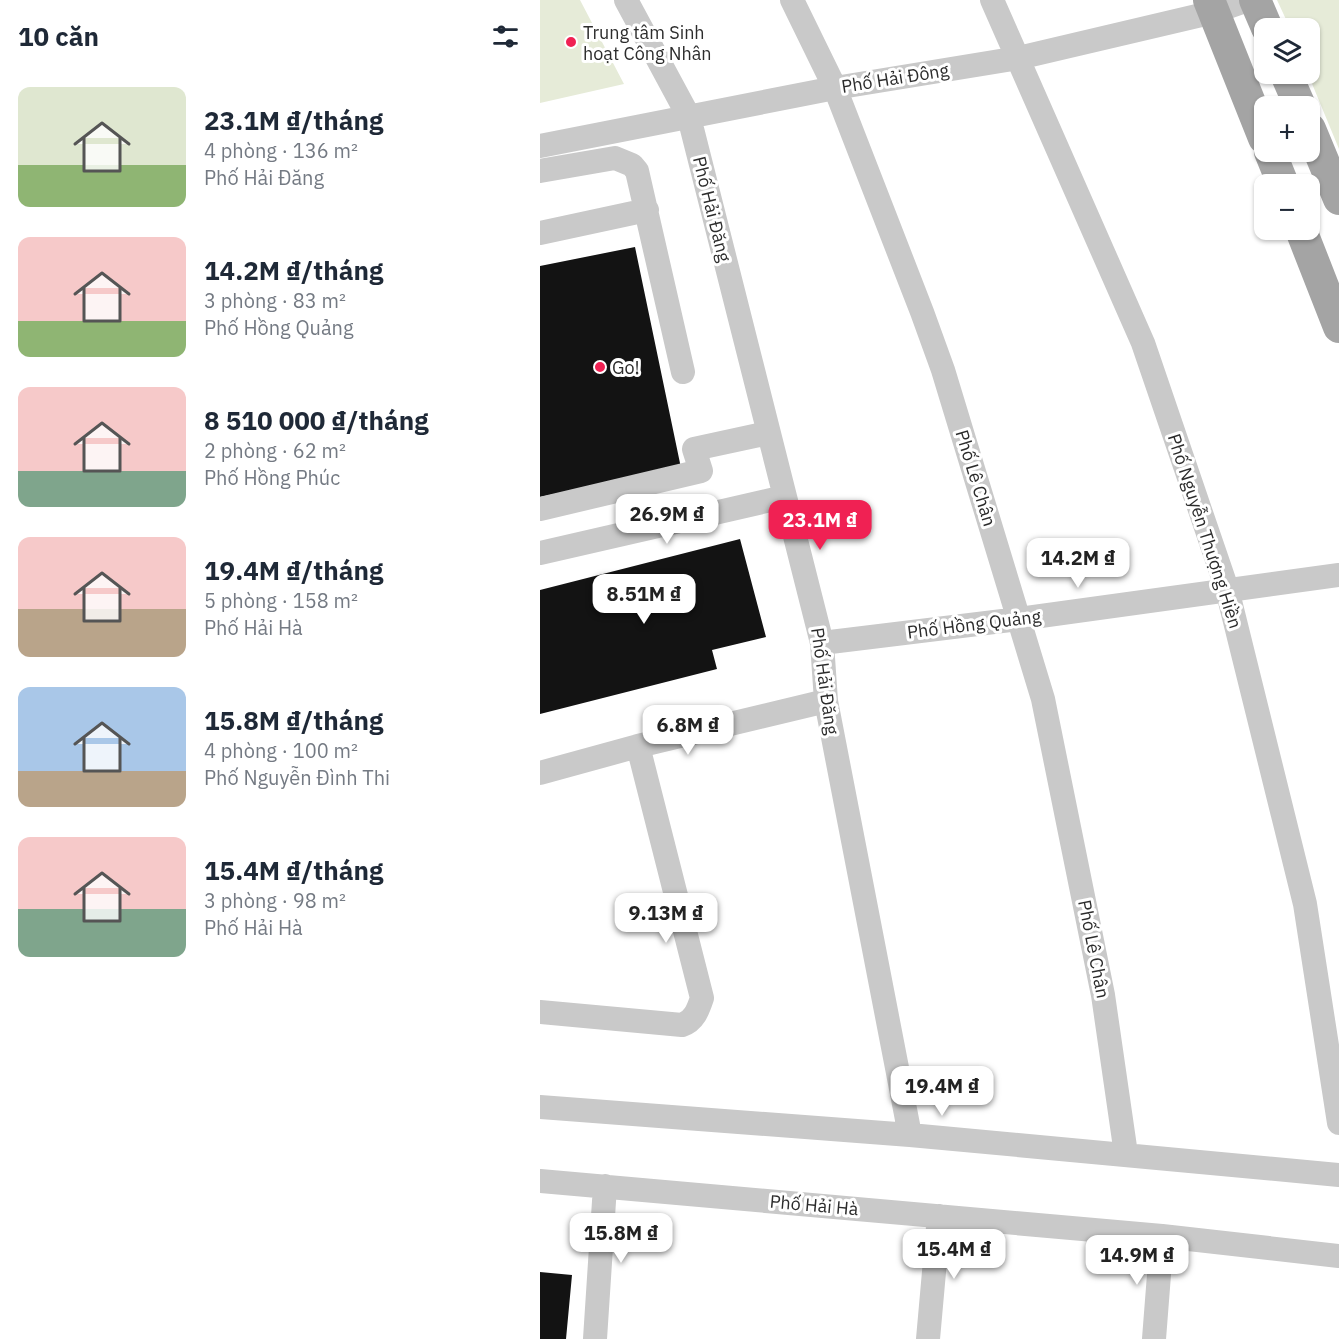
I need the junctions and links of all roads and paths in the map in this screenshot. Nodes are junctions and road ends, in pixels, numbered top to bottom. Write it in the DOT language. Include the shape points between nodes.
graph roads {
  1 [pos="626,0"];
  2 [pos="792,0"];
  3 [pos="992,0"];
  4 [pos="1248,0"];
  5 [pos="1256,0"];
  6 [pos="1211,6"];
  7 [pos="1263,18"];
  8 [pos="1018,58"];
  9 [pos="835,88"];
  10 [pos="1254,113"];
  11 [pos="689,117"];
  12 [pos="540,146"];
  13 [pos="1320,153"];
  14 [pos="540,171"];
  15 [pos="1339,199"];
  16 [pos="647,210"];
  17 [pos="540,233"];
  18 [pos="1305,240"];
  19 [pos="1339,327"];
  20 [pos="683,372"];
  21 [pos="768,433"];
  22 [pos="784,497"];
  23 [pos="540,509"];
  24 [pos="540,553"];
  25 [pos="1339,574"];
  26 [pos="1227,589"];
  27 [pos="1019,619"];
  28 [pos="822,643"];
  29 [pos="826,701"];
  30 [pos="638,746"];
  31 [pos="540,773"];
  32 [pos="540,1012"];
  33 [pos="540,1107"];
  34 [pos="1339,1123"];
  35 [pos="910,1135"];
  36 [pos="1126,1154"];
  37 [pos="1339,1175"];
  38 [pos="540,1181"];
  39 [pos="605,1186"];
  40 [pos="939,1216"];
  41 [pos="1162,1236"];
  42 [pos="1339,1256"];
  43 [pos="595,1339"];
  44 [pos="927,1339"];
  45 [pos="1154,1339"];
  1 -- 11 [label="street, Phố Hải Đăng"];
  2 -- 9 [label="street, Phố Lê Chân"];
  3 -- 8 [label="street, Phố Nguyễn Thượng Hiền"];
  4 -- 6 [label="street, Phố Hải Đông"];
  5 -- 7 [label="main road"];
  6 -- 8 [label="street, Phố Hải Đông"];
  6 -- 10 [label="main road"];
  8 -- 9 [label="street, Phố Hải Đông"];
  8 -- 26 [label="street, Phố Nguyễn Thượng Hiền" via="1143,343"];
  9 -- 11 [label="street, Phố Hải Đông"];
  9 -- 27 [label="street, Phố Lê Chân" via="943,370"];
  11 -- 12 [label="street, Phố Hải Đông"];
  11 -- 21 [label="street, Phố Hải Đăng"];
  13 -- 15 [label="main road"];
  14 -- 16 [label="street" via="615,158 637,171"];
  16 -- 17 [label="street"];
  16 -- 20 [label="street"];
  18 -- 19 [label="main road"];
  21 -- 22 [label="street, Phố Hải Đăng"];
  21 -- 23 [label="street" via="694,449 700,471"];
  22 -- 24 [label="street"];
  22 -- 28 [label="street, Phố Hải Đăng"];
  25 -- 26 [label="street, Phố Hồng Quảng"];
  26 -- 27 [label="street, Phố Hồng Quảng"];
  26 -- 34 [label="street, Phố Nguyễn Thượng Hiền" via="1305,904"];
  27 -- 28 [label="street, Phố Hồng Quảng"];
  27 -- 36 [label="street, Phố Lê Chân" via="1043,699 1104,995"];
  28 -- 29 [label="street, Phố Hải Đăng"];
  29 -- 30 [label="street"];
  29 -- 35 [label="street, Phố Hải Đăng"];
  30 -- 31 [label="street"];
  30 -- 32 [label="street" via="702,998 689,1023 682,1025"];
  33 -- 35 [label="street"];
  35 -- 36 [label="street"];
  36 -- 37 [label="street"];
  38 -- 39 [label="street, Phố Hải Hà"];
  39 -- 40 [label="street, Phố Hải Hà"];
  39 -- 43 [label="street"];
  40 -- 41 [label="street, Phố Hải Hà"];
  40 -- 44 [label="street"];
  41 -- 42 [label="street, Phố Hải Hà"];
  41 -- 45 [label="street"];
}
